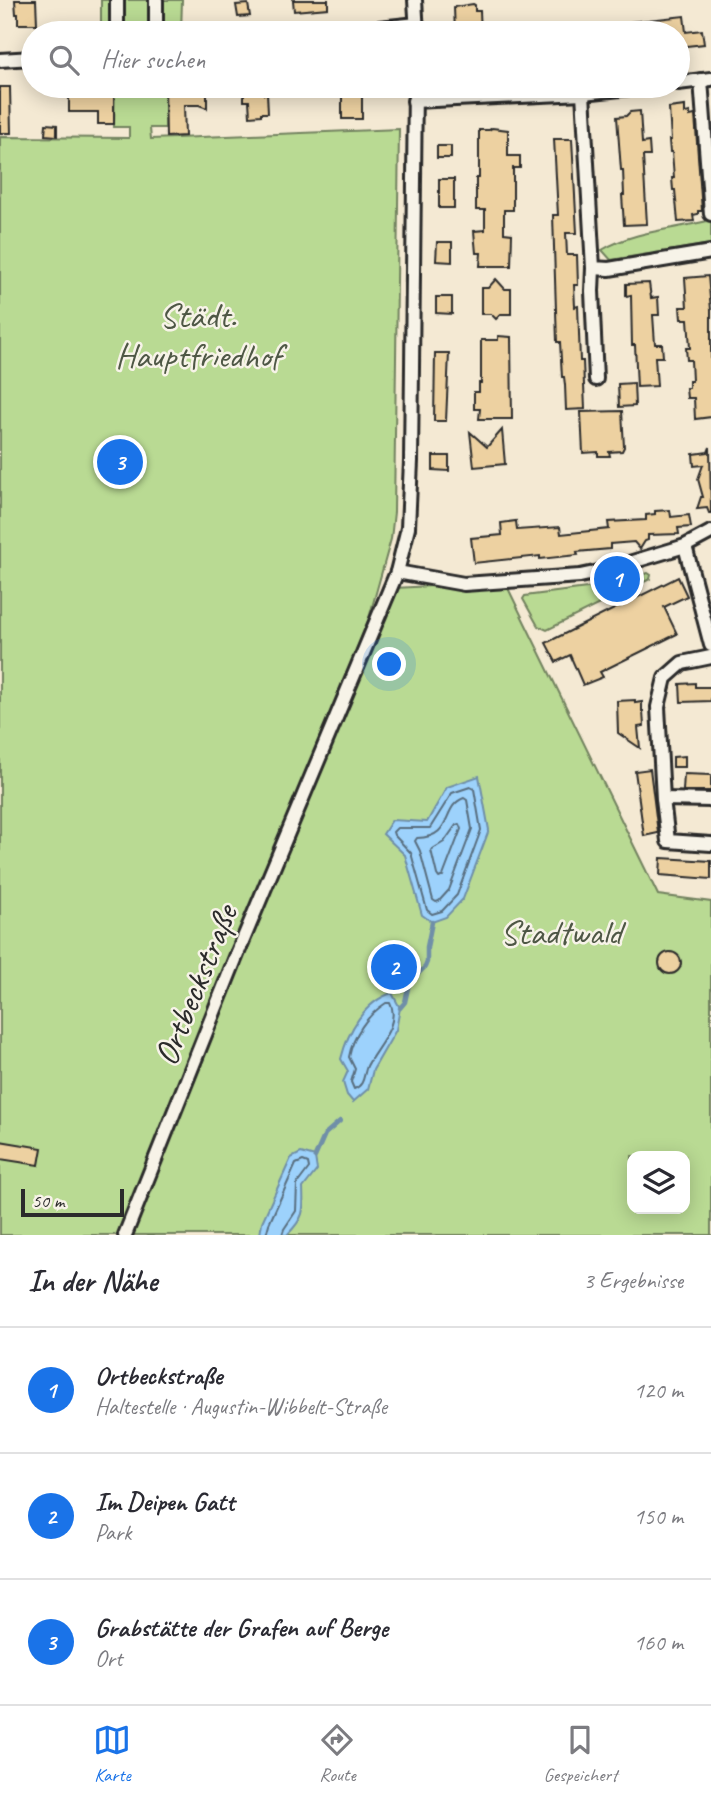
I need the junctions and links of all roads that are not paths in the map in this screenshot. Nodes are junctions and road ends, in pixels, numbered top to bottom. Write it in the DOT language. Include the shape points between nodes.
graph roads {
  1 [pos="117,0"];
  2 [pos="156,0"];
  3 [pos="415,0"];
  4 [pos="117,21"];
  5 [pos="156,21"];
  6 [pos="416,21"];
  7 [pos="21,59"];
  8 [pos="0,60"];
  9 [pos="706,80"];
  10 [pos="414,98"];
  11 [pos="477,98"];
  12 [pos="583,98"];
  13 [pos="414,101"];
  14 [pos="711,214"];
  15 [pos="711,252"];
  16 [pos="593,268"];
  17 [pos="596,379"];
  18 [pos="711,532"];
  19 [pos="685,546"];
  20 [pos="397,572"];
  21 [pos="711,645"];
  22 [pos="711,657"];
  23 [pos="663,799"];
  24 [pos="711,800"];
  25 [pos="711,844"];
  26 [pos="125,1235"];
  1 -- 4 [label="street"];
  2 -- 5 [label="street"];
  3 -- 6 [label="street"];
  7 -- 8 [label="street"];
  9 -- 14 [label="street"];
  10 -- 13 [label="street, Ortbeckstraße"];
  11 -- 13 [label="street"];
  12 -- 16 [label="street"];
  13 -- 20 [label="street, Ortbeckstraße" via="411,461 408,528"];
  15 -- 16 [label="street"];
  16 -- 17 [label="street"];
  18 -- 19 [label="street"];
  19 -- 20 [label="street" via="580,576 464,584"];
  19 -- 21 [label="street"];
  20 -- 26 [label="street, Ortbeckstraße"];
  22 -- 23 [label="street" via="682,663 665,678 658,707"];
  23 -- 24 [label="street"];
  23 -- 25 [label="street" via="668,841"];
}
